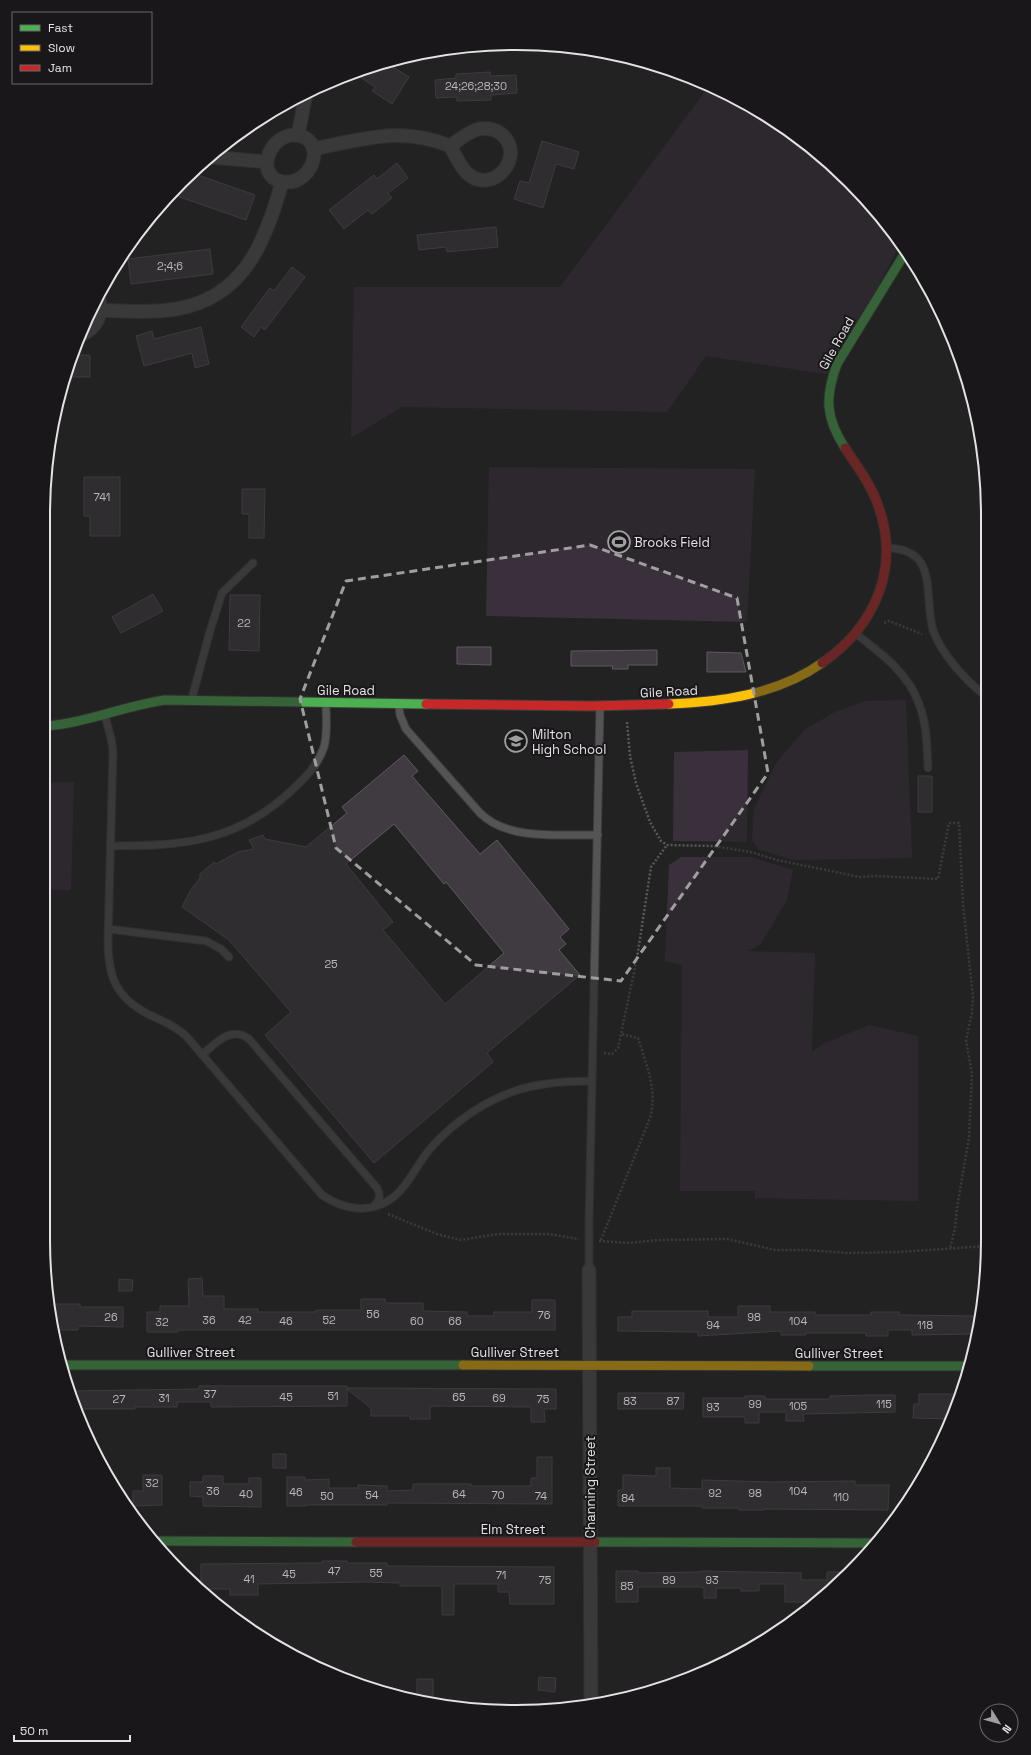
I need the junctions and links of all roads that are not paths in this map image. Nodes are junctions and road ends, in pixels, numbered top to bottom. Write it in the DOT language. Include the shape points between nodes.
graph roads {
  1 [pos="305,101"];
  2 [pos="298,135"];
  3 [pos="450,146"];
  4 [pos="314,149"];
  5 [pos="219,158"];
  6 [pos="266,162"];
  7 [pos="282,182"];
  8 [pos="902,256"];
  9 [pos="100,306"];
  10 [pos="88,331"];
  11 [pos="887,548"];
  12 [pos="253,563"];
  13 [pos="856,634"];
  14 [pos="981,692"];
  15 [pos="191,700"];
  16 [pos="326,703"];
  17 [pos="399,703"];
  18 [pos="600,706"];
  19 [pos="104,714"];
  20 [pos="50,726"];
  21 [pos="928,768"];
  22 [pos="598,835"];
  23 [pos="112,846"];
  24 [pos="108,929"];
  25 [pos="230,957"];
  26 [pos="202,1055"];
  27 [pos="592,1081"];
  28 [pos="373,1207"];
  29 [pos="589,1270"];
  30 [pos="68,1365"];
  31 [pos="590,1365"];
  32 [pos="963,1366"];
  33 [pos="162,1541"];
  34 [pos="590,1542"];
  35 [pos="868,1543"];
  36 [pos="591,1699"];
  1 -- 2 [label="street"];
  2 -- 4 [label="street" via="307,139"];
  2 -- 6 [label="street" via="289,135 276,143 269,151"];
  3 -- 3 [label="street" via="474,131 492,130 501,134 507,141 510,160 500,175 492,179 479,179 464,170"];
  3 -- 4 [label="street" via="424,137 402,134 371,137"];
  4 -- 7 [label="street" via="313,164 305,175 293,182"];
  5 -- 6 [label="street"];
  6 -- 7 [label="street" via="271,175"];
  7 -- 9 [label="street" via="270,222 256,254 236,280 223,290 208,300 176,309 152,311"];
  8 -- 11 [label="street, Gile Road" via="837,364 829,383 828,393 828,412 834,429 875,497 885,527"];
  9 -- 10 [label="street" via="96,324"];
  11 -- 13 [label="street, Gile Road" via="881,588 868,617"];
  11 -- 14 [label="lane" via="911,553 922,563 927,577 931,621 938,640 957,668"];
  12 -- 15 [label="lane" via="222,593"];
  13 -- 18 [label="street, Gile Road" via="842,649 815,668 760,692 707,702"];
  13 -- 21 [label="lane" via="894,666 916,695 924,728"];
  15 -- 16 [label="street, Gile Road"];
  15 -- 19 [label="street, Gile Road" via="143,703"];
  16 -- 17 [label="street, Gile Road"];
  16 -- 23 [label="lane" via="324,746 315,764 289,793 262,814 234,829 193,841 159,846"];
  17 -- 18 [label="street, Gile Road"];
  17 -- 22 [label="lane" via="400,715 406,729 480,814 492,824 526,833"];
  18 -- 22 [label="lane"];
  19 -- 20 [label="street, Gile Road" via="76,723"];
  19 -- 23 [label="lane" via="113,751"];
  22 -- 27 [label="lane"];
  23 -- 24 [label="lane"];
  24 -- 25 [label="lane" via="206,941"];
  24 -- 26 [label="lane" via="110,974 116,985 128,1000 140,1009 184,1034"];
  26 -- 28 [label="lane" via="322,1195 345,1207"];
  26 -- 28 [label="lane" via="231,1034 240,1034 249,1039 377,1188 379,1200"];
  27 -- 28 [label="lane" via="559,1081 532,1086 480,1107 443,1135 399,1192 387,1202"];
  27 -- 29 [label="lane"];
  29 -- 31 [label="street, Channing Street"];
  30 -- 31 [label="street, Gulliver Street"];
  31 -- 32 [label="street, Gulliver Street"];
  31 -- 34 [label="street, Channing Street"];
  33 -- 34 [label="street, Elm Street"];
  34 -- 35 [label="street, Elm Street"];
  34 -- 36 [label="street, Channing Street"];
}
